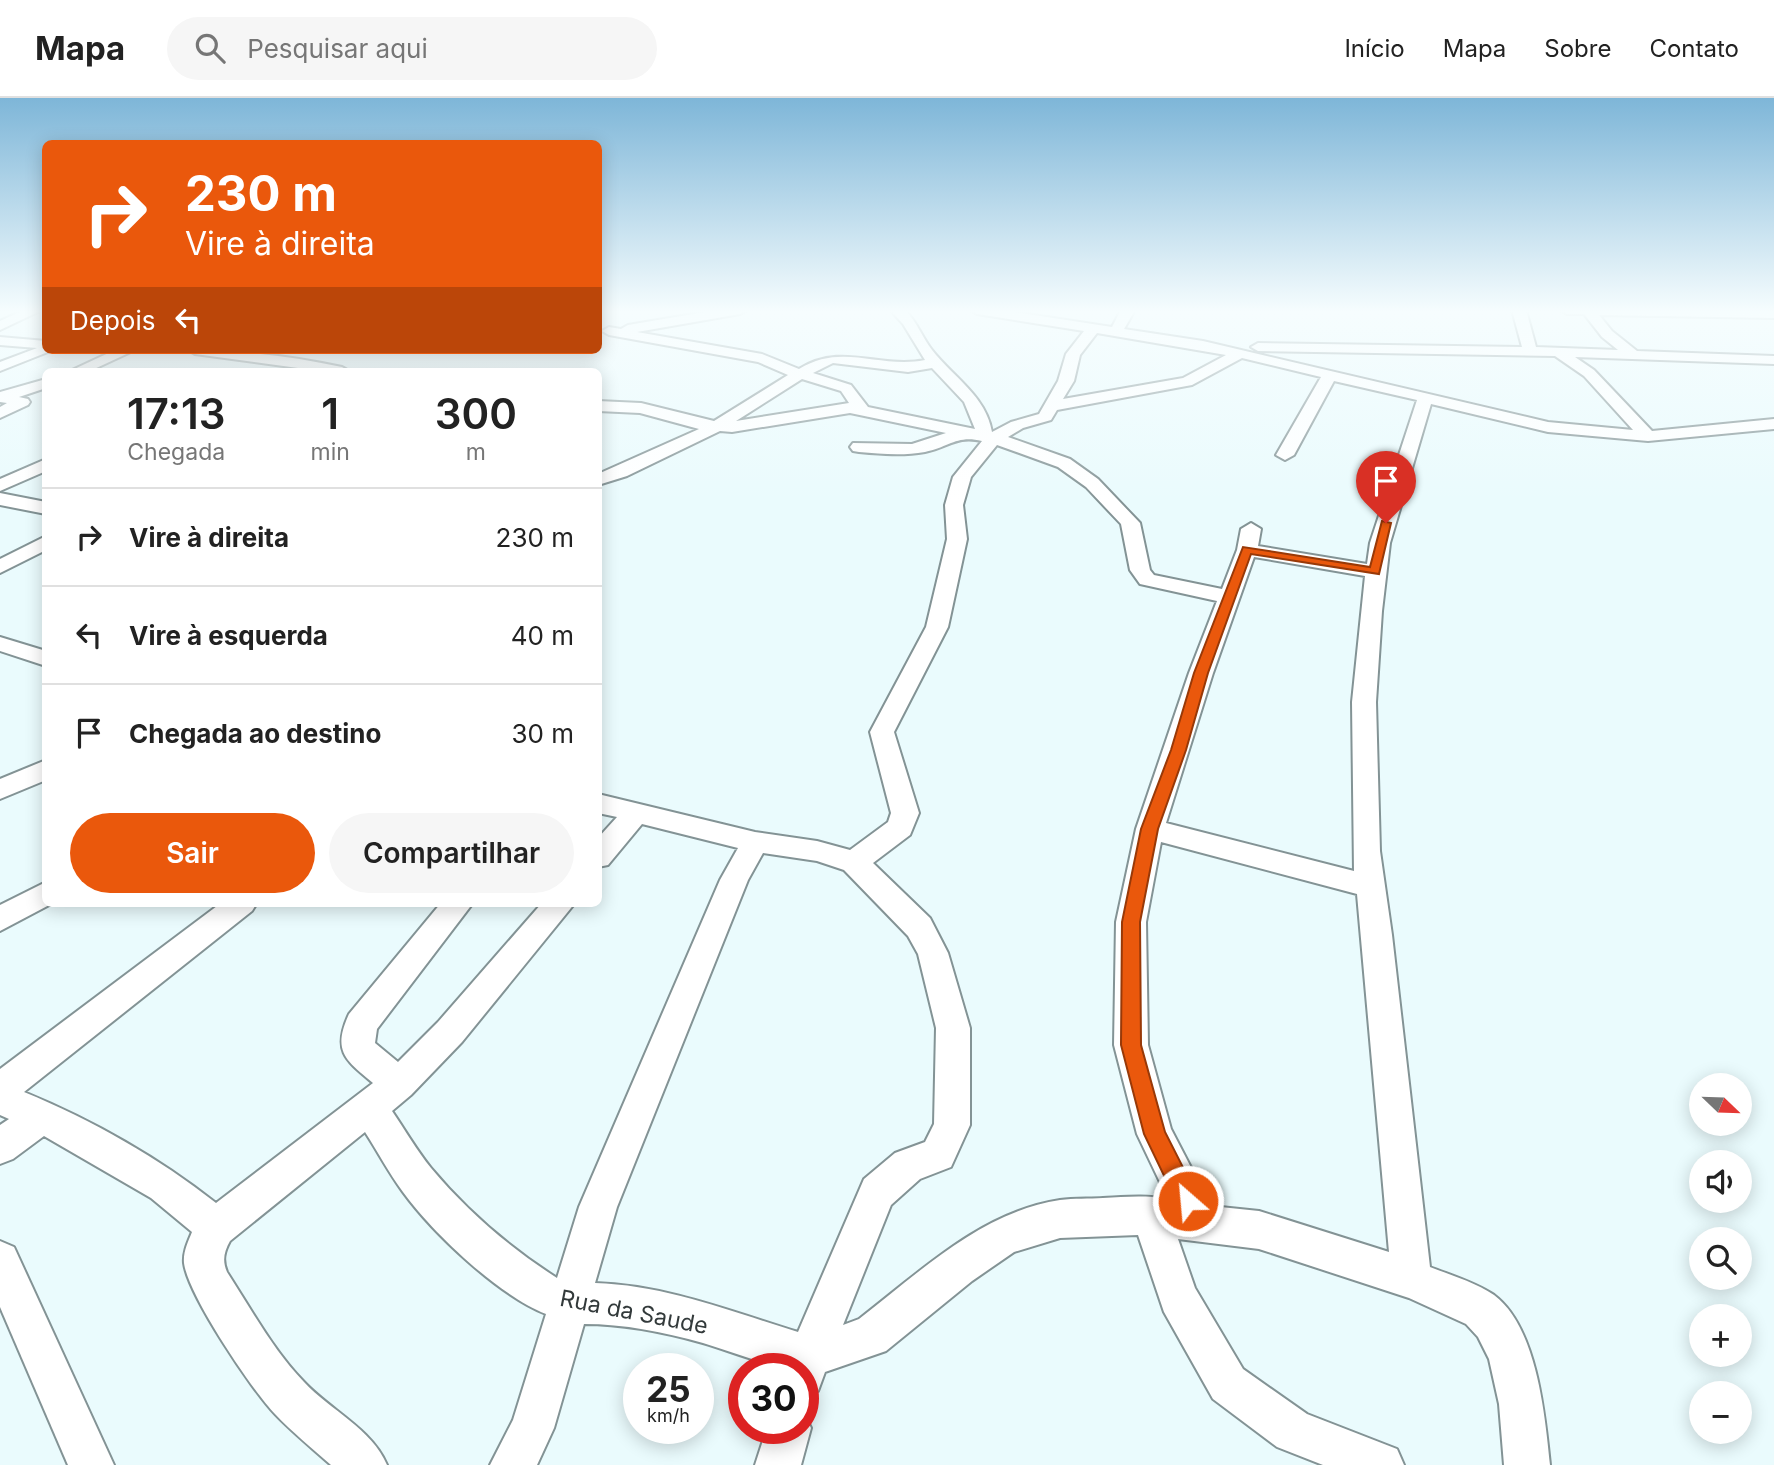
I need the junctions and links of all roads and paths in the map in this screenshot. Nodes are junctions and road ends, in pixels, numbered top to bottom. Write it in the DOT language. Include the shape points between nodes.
graph roads {
  1 [pos="799,374"];
  2 [pos="802,374"];
  3 [pos="947,374"];
  4 [pos="1067,374"];
  5 [pos="1202,374"];
  6 [pos="1320,374"];
  7 [pos="1590,374"];
  8 [pos="1329,376"];
  9 [pos="42,385"];
  10 [pos="1425,399"];
  11 [pos="0,402"];
  12 [pos="602,405"];
  13 [pos="862,410"];
  14 [pos="1048,412"];
  15 [pos="1774,424"];
  16 [pos="716,427"];
  17 [pos="961,432"];
  18 [pos="1648,436"];
  19 [pos="989,437"];
  20 [pos="859,447"];
  21 [pos="1036,451"];
  22 [pos="1285,454"];
  23 [pos="42,466"];
  24 [pos="602,479"];
  25 [pos="0,486"];
  26 [pos="0,499"];
  27 [pos="42,507"];
  28 [pos="42,544"];
  29 [pos="0,567"];
  30 [pos="1375,571"];
  31 [pos="1229,597"];
  32 [pos="4,649"];
  33 [pos="42,658"];
  34 [pos="42,771"];
  35 [pos="0,790"];
  36 [pos="602,804"];
  37 [pos="636,813"];
  38 [pos="1150,829"];
  39 [pos="755,842"];
  40 [pos="602,853"];
  41 [pos="854,862"];
  42 [pos="1370,886"];
  43 [pos="42,895"];
  44 [pos="237,907"];
  45 [pos="455,907"];
  46 [pos="557,907"];
  47 [pos="0,919"];
  48 [pos="0,1090"];
  49 [pos="384,1096"];
  50 [pos="0,1098"];
  51 [pos="42,1116"];
  52 [pos="0,1147"];
  53 [pos="1151,1215"];
  54 [pos="1200,1224"];
  55 [pos="216,1227"];
  56 [pos="0,1261"];
  57 [pos="1411,1279"];
  58 [pos="571,1303"];
  59 [pos="773,1353"];
  60 [pos="812,1353"];
  61 [pos="819,1361"];
  62 [pos="784,1444"];
  63 [pos="91,1465"];
  64 [pos="364,1465"];
  65 [pos="513,1465"];
  66 [pos="778,1465"];
  67 [pos="1381,1465"];
  68 [pos="1527,1465"];
  1 -- 16 [label="street"];
  2 -- 13 [label="street" via="846,388"];
  3 -- 19 [label="street" via="969,400"];
  4 -- 14 [label="street"];
  5 -- 14 [label="street" via="1187,382"];
  6 -- 8 [label="street"];
  7 -- 18 [label="street"];
  8 -- 10 [label="street"];
  8 -- 22 [label="street"];
  9 -- 11 [label="street"];
  10 -- 18 [label="street" via="1548,427"];
  10 -- 30 [label="street" via="1391,503"];
  12 -- 16 [label="street" via="656,411"];
  13 -- 16 [label="street" via="820,411"];
  13 -- 17 [label="street"];
  14 -- 19 [label="street"];
  14 -- 21 [label="street"];
  15 -- 18 [label="street"];
  16 -- 24 [label="street"];
  17 -- 19 [label="street"];
  17 -- 20 [label="street" via="929,448"];
  19 -- 21 [label="street"];
  19 -- 41 [label="street" via="962,477 954,505 957,539 937,627 882,732 905,813 900,828"];
  21 -- 31 [label="street" via="1092,483 1130,523 1140,570 1147,580"];
  23 -- 25 [label="street"];
  26 -- 27 [label="street"];
  28 -- 29 [label="street"];
  30 -- 31 [label="street" via="1249,539"];
  30 -- 42 [label="street" via="1364,702"];
  31 -- 38 [label="street"];
  32 -- 33 [label="street"];
  34 -- 35 [label="street"];
  36 -- 37 [label="street"];
  37 -- 39 [label="street"];
  37 -- 40 [label="street"];
  38 -- 42 [label="street"];
  38 -- 54 [label="street" via="1131,922 1131,1045 1155,1134"];
  39 -- 41 [label="street"];
  39 -- 58 [label="street" via="734,880 598,1207"];
  41 -- 60 [label="street" via="919,927 933,953 953,1028 952,1125 938,1155 908,1166 877,1192"];
  42 -- 57 [label="street"];
  43 -- 47 [label="street"];
  44 -- 48 [label="street"];
  45 -- 49 [label="street, Rua da Saude" via="361,1024 357,1049"];
  46 -- 49 [label="street" via="450,1032"];
  49 -- 55 [label="street"];
  49 -- 58 [label="street, Rua da Saude" via="417,1180 497,1260 544,1293"];
  50 -- 51 [label="street"];
  51 -- 52 [label="street"];
  51 -- 55 [label="street" via="164,1185"];
  53 -- 54 [label="street"];
  53 -- 61 [label="street" via="1060,1219 1004,1236 871,1336"];
  53 -- 67 [label="street" via="1178,1298 1228,1384 1293,1431"];
  54 -- 57 [label="street" via="1259,1230"];
  55 -- 64 [label="street" via="205,1248 204,1264 213,1286 289,1398"];
  56 -- 63 [label="street"];
  57 -- 68 [label="street" via="1480,1310 1500,1330 1513,1366"];
  58 -- 59 [label="street, Rua da Saude" via="620,1304 701,1322"];
  58 -- 65 [label="street" via="532,1428"];
  62 -- 66 [label="street"];
}
